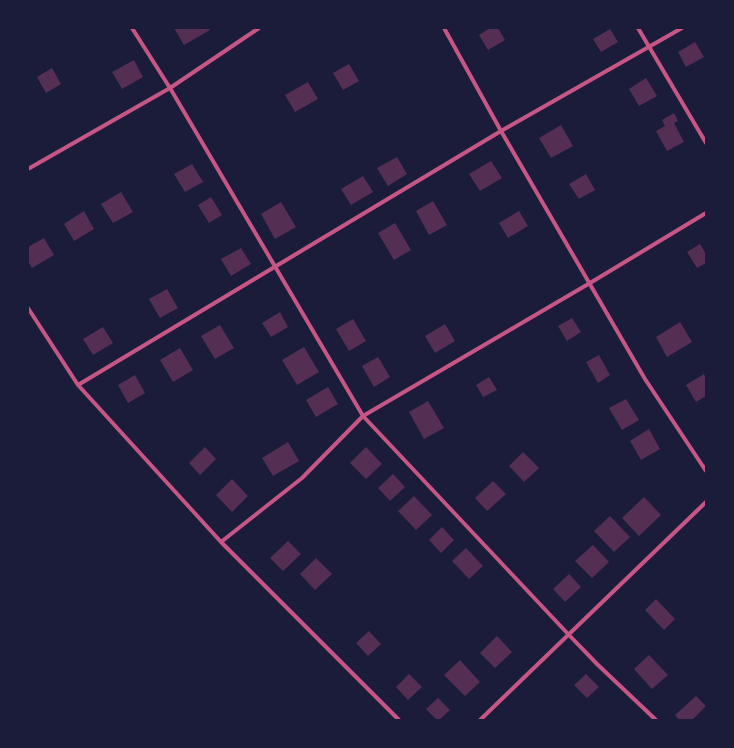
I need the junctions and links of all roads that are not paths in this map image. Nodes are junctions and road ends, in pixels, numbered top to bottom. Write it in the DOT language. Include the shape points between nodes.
graph roads {
  1 [pos="132,28"];
  2 [pos="259,28"];
  3 [pos="444,28"];
  4 [pos="638,28"];
  5 [pos="682,28"];
  6 [pos="650,46"];
  7 [pos="170,88"];
  8 [pos="501,131"];
  9 [pos="706,143"];
  10 [pos="28,169"];
  11 [pos="706,213"];
  12 [pos="275,267"];
  13 [pos="590,283"];
  14 [pos="28,308"];
  15 [pos="78,385"];
  16 [pos="363,416"];
  17 [pos="706,471"];
  18 [pos="706,502"];
  19 [pos="221,542"];
  20 [pos="568,635"];
  21 [pos="399,720"];
  22 [pos="480,720"];
  23 [pos="656,720"];
  1 -- 7 [label="street"];
  2 -- 7 [label="street"];
  3 -- 8 [label="street"];
  4 -- 6 [label="street"];
  5 -- 6 [label="street"];
  6 -- 8 [label="street"];
  6 -- 9 [label="street"];
  7 -- 10 [label="street"];
  7 -- 12 [label="street"];
  8 -- 12 [label="street"];
  8 -- 13 [label="street"];
  11 -- 13 [label="street"];
  12 -- 15 [label="street"];
  12 -- 16 [label="street"];
  13 -- 16 [label="street"];
  13 -- 17 [label="street" via="646,379"];
  14 -- 15 [label="street"];
  15 -- 19 [label="street"];
  16 -- 19 [label="street" via="302,478"];
  16 -- 20 [label="street"];
  18 -- 20 [label="street"];
  19 -- 21 [label="street"];
  20 -- 22 [label="street"];
  20 -- 23 [label="street"];
}
